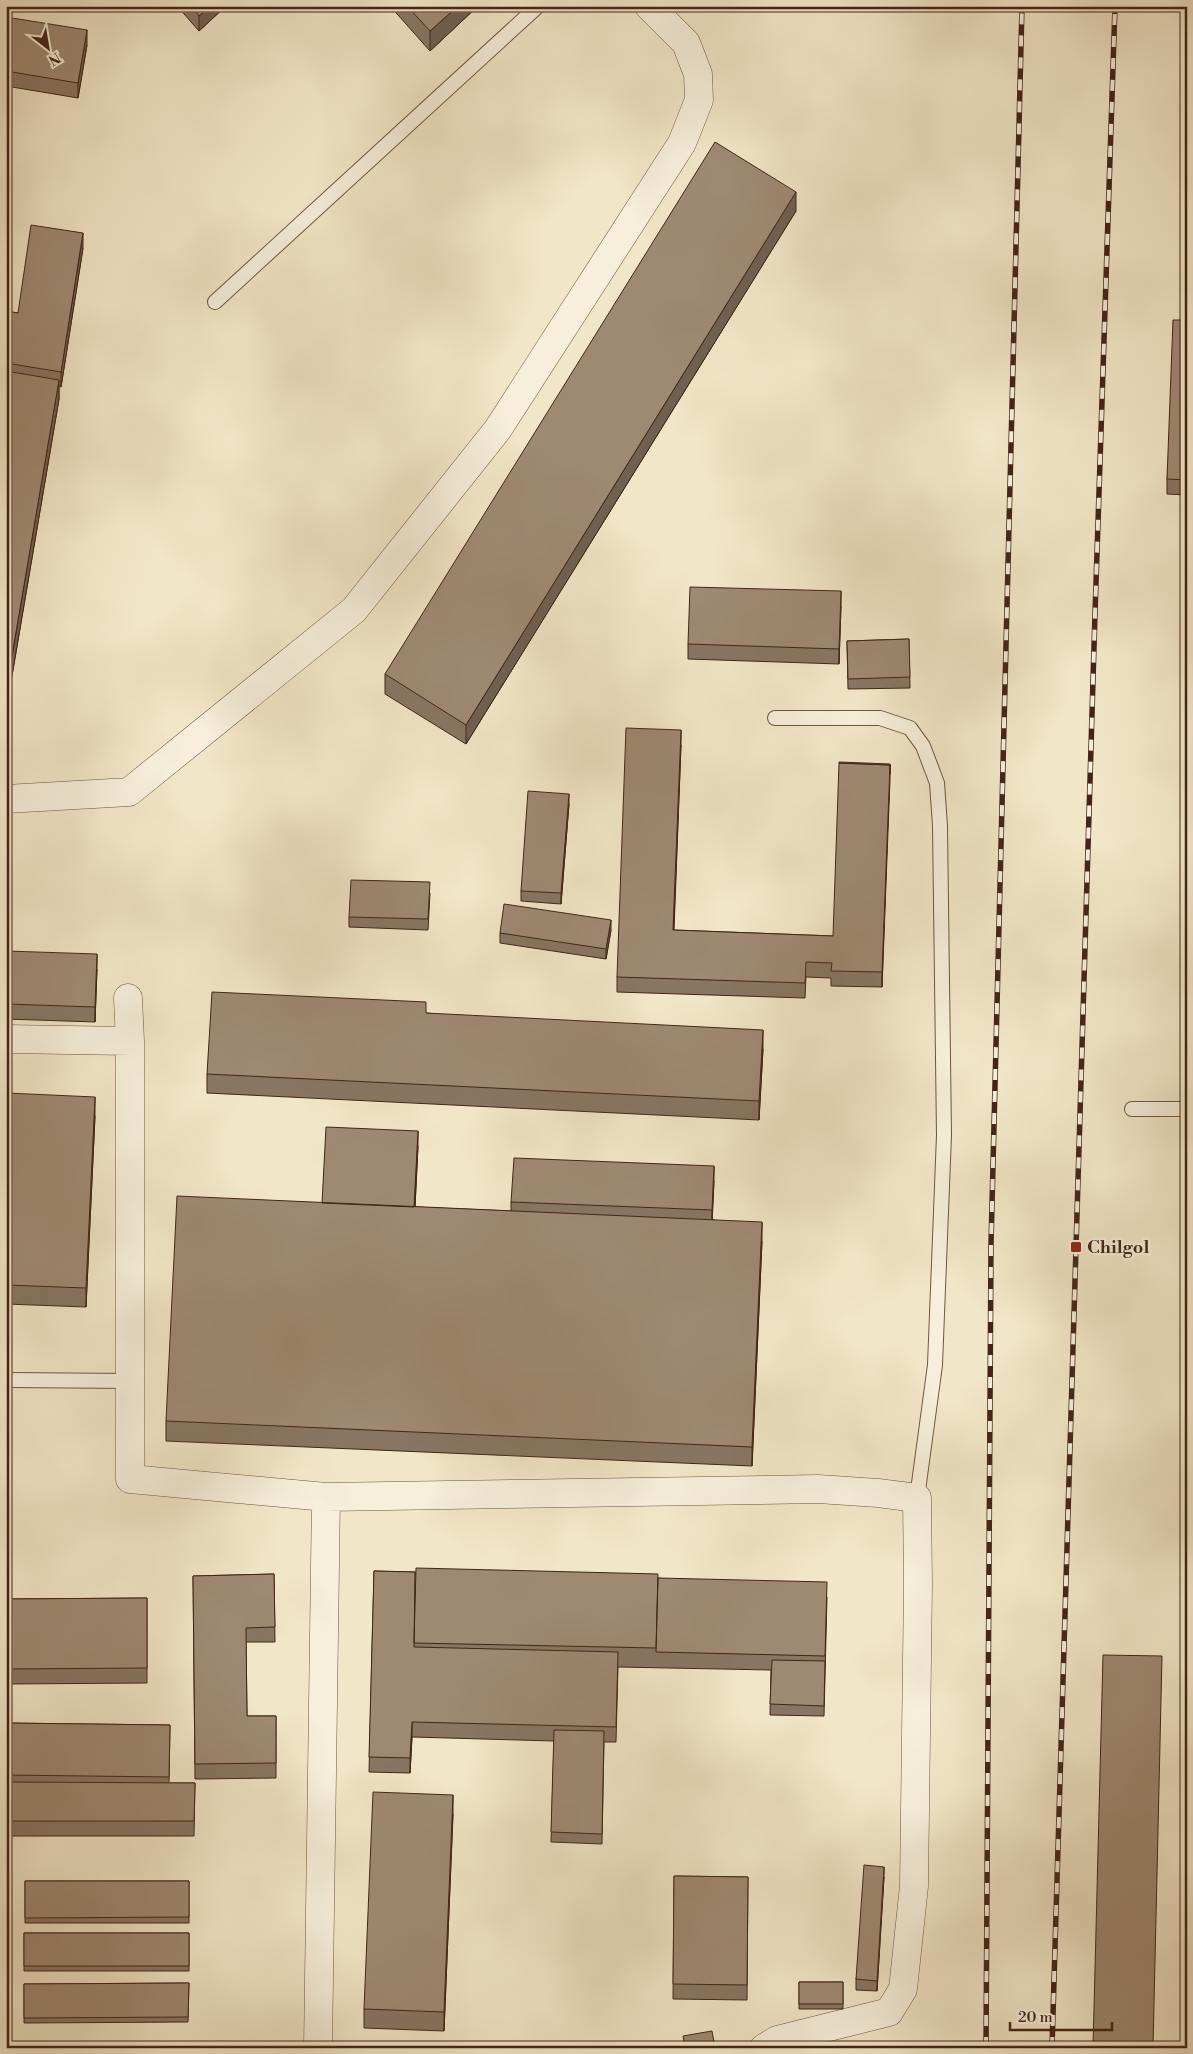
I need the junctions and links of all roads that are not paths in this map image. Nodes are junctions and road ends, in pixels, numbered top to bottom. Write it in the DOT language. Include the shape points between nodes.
graph roads {
  1 [pos="538,6"];
  2 [pos="649,6"];
  3 [pos="215,302"];
  4 [pos="775,718"];
  5 [pos="6,799"];
  6 [pos="128,998"];
  7 [pos="6,1039"];
  8 [pos="130,1041"];
  9 [pos="1132,1109"];
  10 [pos="1187,1110"];
  11 [pos="6,1380"];
  12 [pos="131,1381"];
  13 [pos="326,1497"];
  14 [pos="917,1498"];
  15 [pos="318,2048"];
  16 [pos="764,2048"];
  1 -- 3 [label="lane"];
  2 -- 5 [label="street" via="686,43 698,74 699,100 682,143 498,429 354,610 129,792"];
  4 -- 14 [label="lane" via="880,718 910,728 923,746 936,783 940,826 944,1135 935,1365"];
  6 -- 8 [label="street"];
  7 -- 8 [label="street"];
  8 -- 12 [label="street"];
  9 -- 10 [label="lane"];
  11 -- 12 [label="lane"];
  12 -- 13 [label="street" via="130,1479"];
  13 -- 14 [label="street" via="818,1490"];
  13 -- 15 [label="street"];
  14 -- 16 [label="street" via="914,1886 903,1990 889,2012 776,2040"];
}
